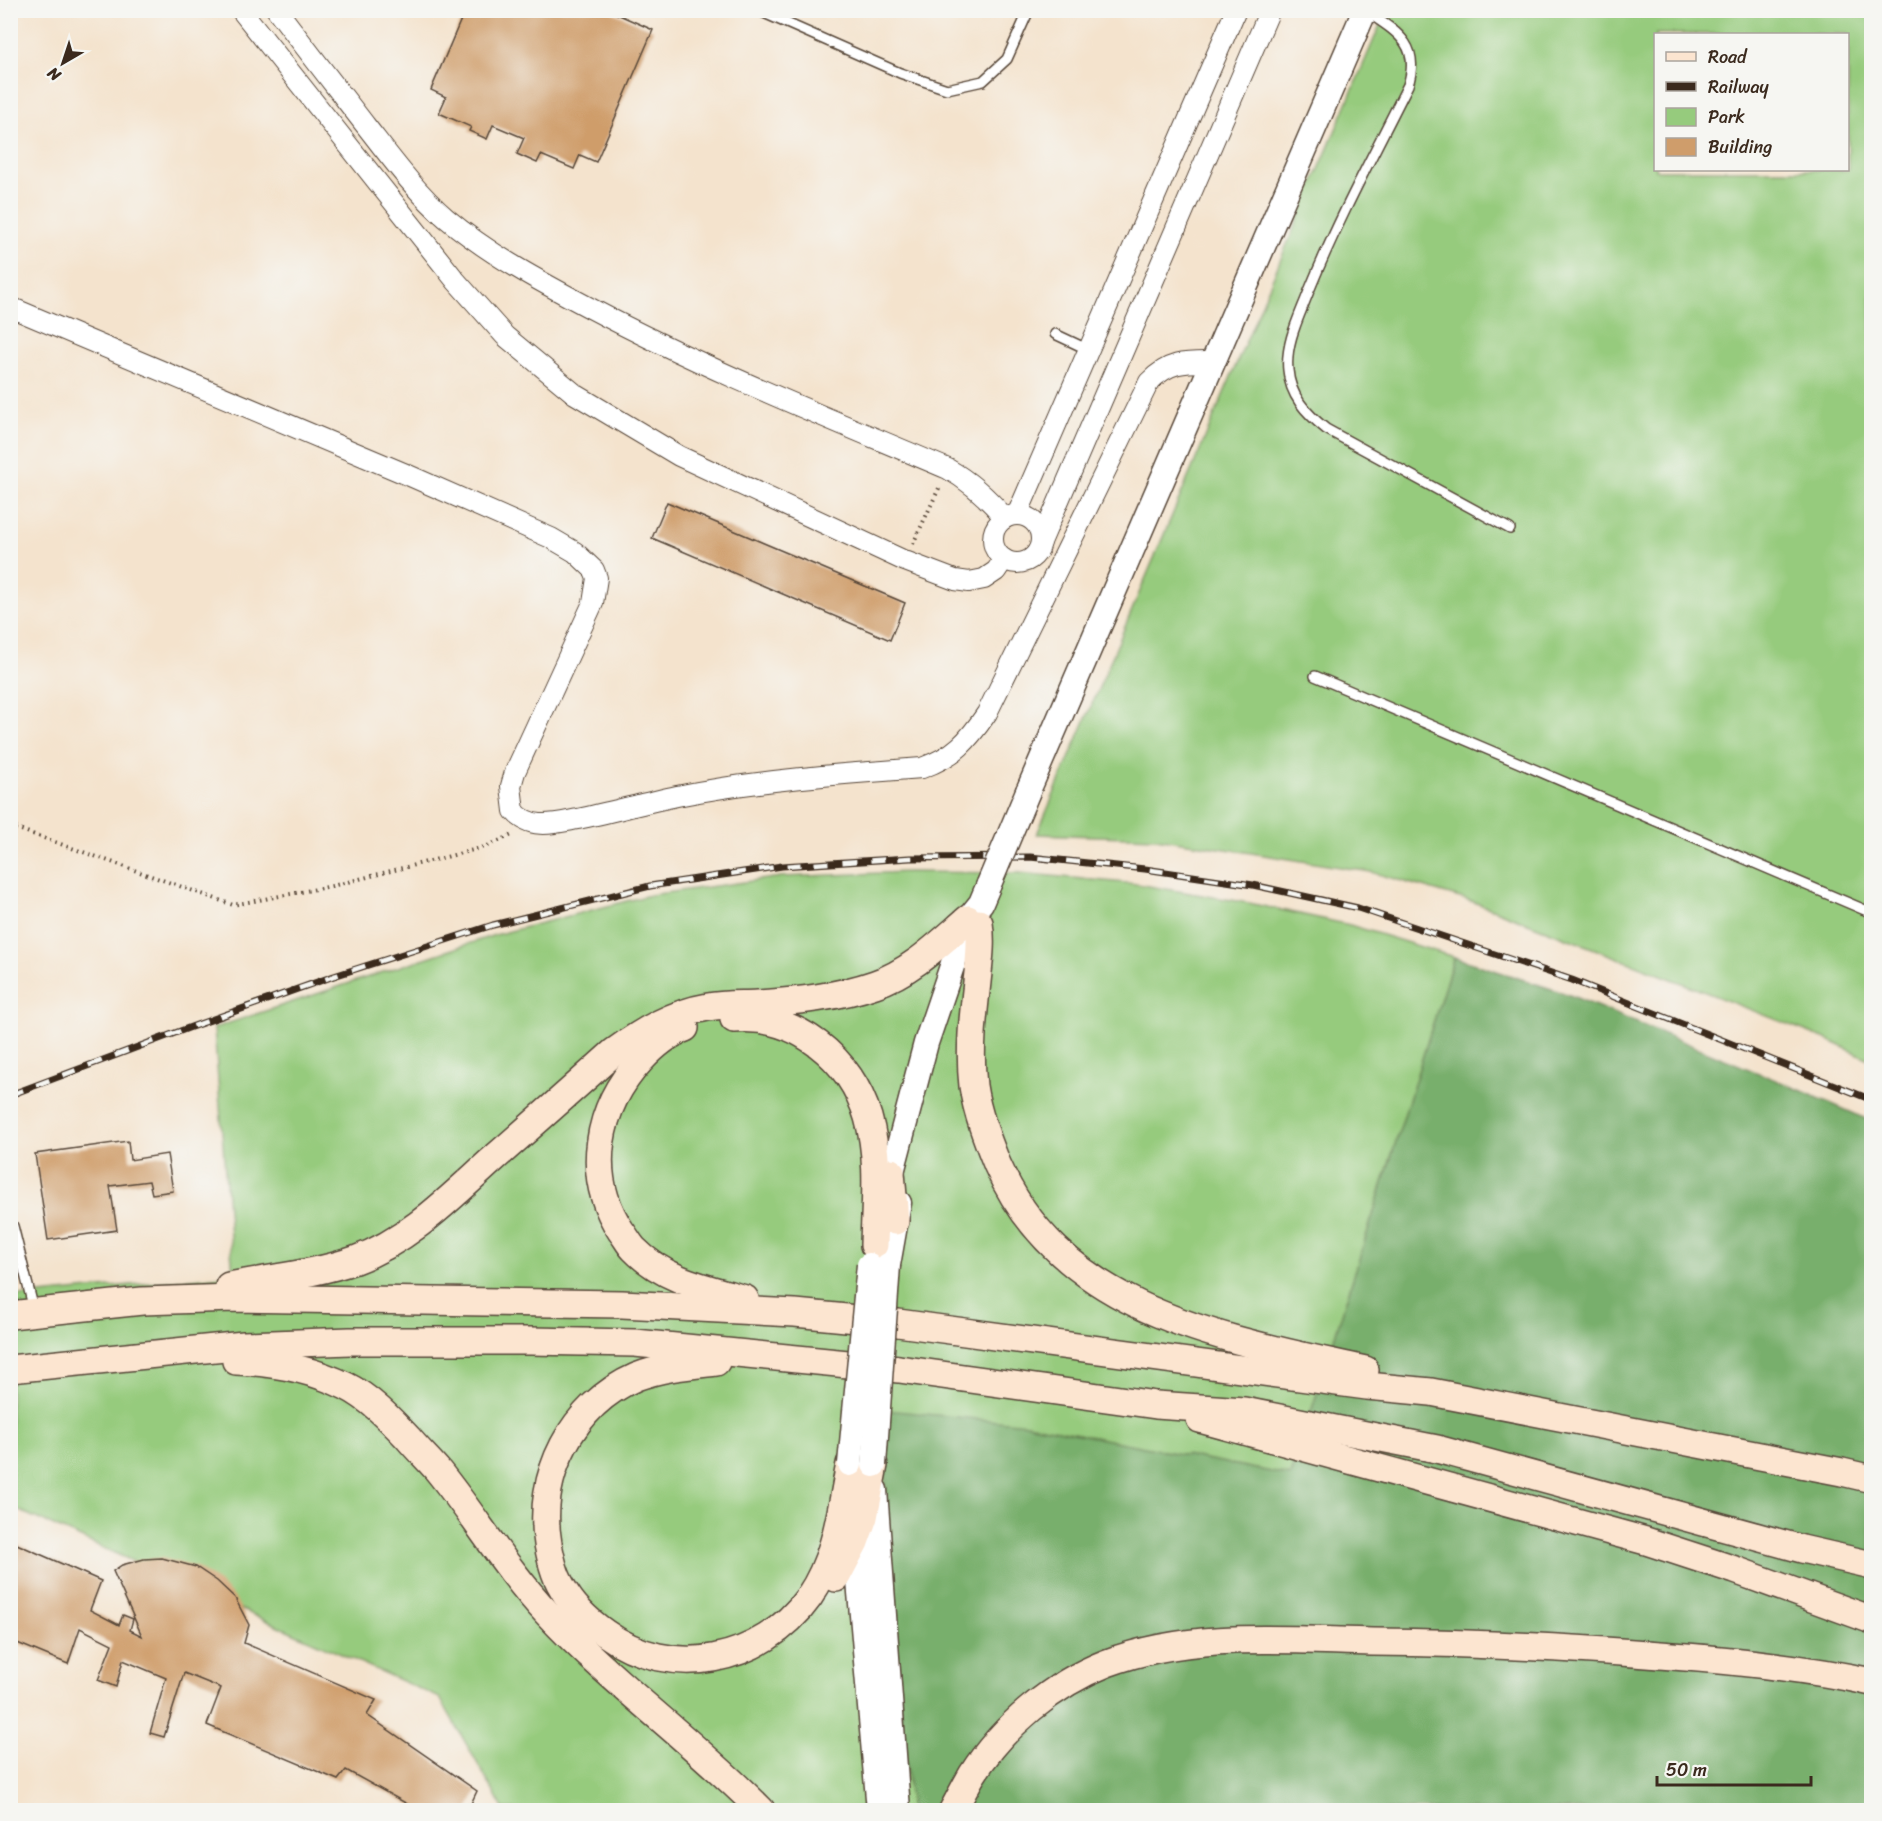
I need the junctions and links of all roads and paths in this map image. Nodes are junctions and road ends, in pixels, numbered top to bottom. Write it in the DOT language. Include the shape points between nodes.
graph roads {
  1 [pos="242,10"];
  2 [pos="277,10"];
  3 [pos="757,10"];
  4 [pos="1029,10"];
  5 [pos="1236,10"];
  6 [pos="1270,10"];
  7 [pos="1365,11"];
  8 [pos="10,307"];
  9 [pos="1055,334"];
  10 [pos="1089,350"];
  11 [pos="1215,362"];
  12 [pos="948,469"];
  13 [pos="1011,517"];
  14 [pos="1510,530"];
  15 [pos="1041,542"];
  16 [pos="1004,559"];
  17 [pos="905,561"];
  18 [pos="1316,675"];
  19 [pos="538,824"];
  20 [pos="10,826"];
  21 [pos="979,907"];
  22 [pos="1872,913"];
  23 [pos="762,1004"];
  24 [pos="891,1173"];
  25 [pos="895,1221"];
  26 [pos="10,1224"];
  27 [pos="877,1258"];
  28 [pos="142,1301"];
  29 [pos="795,1313"];
  30 [pos="22,1314"];
  31 [pos="124,1357"];
  32 [pos="786,1359"];
  33 [pos="10,1369"];
  34 [pos="1431,1392"];
  35 [pos="1156,1406"];
  36 [pos="862,1465"];
  37 [pos="1872,1477"];
  38 [pos="855,1542"];
  39 [pos="497,1552"];
  40 [pos="1872,1565"];
  41 [pos="1872,1620"];
  42 [pos="1872,1682"];
  43 [pos="761,1810"];
  44 [pos="879,1810"];
  45 [pos="898,1810"];
  46 [pos="953,1810"];
  1 -- 17 [label="street" via="505,336 575,394 679,456"];
  2 -- 12 [label="street" via="400,170 446,218 485,248 544,283 720,373"];
  3 -- 4 [label="lane" via="900,73 947,89 983,81 1007,59"];
  5 -- 10 [label="street"];
  6 -- 15 [label="street"];
  7 -- 11 [label="street"];
  7 -- 14 [label="lane" via="1401,36 1408,47 1413,72 1331,238 1296,322 1287,368 1291,385 1309,416 1326,429"];
  8 -- 19 [label="street" via="551,538 587,562 597,578 593,603 511,786 514,812 527,822"];
  9 -- 10 [label="lane"];
  10 -- 13 [label="street"];
  11 -- 19 [label="street" via="1183,362 1159,372 1149,382 987,713 960,748 943,760 922,768 783,779"];
  11 -- 21 [label="street, bridge"];
  12 -- 13 [label="street"];
  12 -- 17 [label="path"];
  13 -- 15 [label="street" via="1027,517 1035,523"];
  13 -- 16 [label="street" via="999,523 993,538"];
  15 -- 16 [label="street" via="1039,550 1027,561"];
  16 -- 17 [label="street" via="984,579 969,582"];
  18 -- 22 [label="lane"];
  19 -- 20 [label="path" via="485,847 332,886 233,905"];
  21 -- 23 [label="main road" via="913,965 877,984 835,995"];
  21 -- 24 [label="street" via="926,1042"];
  21 -- 25 [label="street" via="945,1022"];
  21 -- 34 [label="main road" via="981,944 971,1045 974,1088 982,1124 1005,1182 1042,1236 1101,1283 1175,1321 1242,1342 1390,1377"];
  23 -- 24 [label="main road" via="806,1022 848,1056 867,1081 882,1111"];
  23 -- 28 [label="main road" via="707,1007 643,1031 614,1052 451,1197 386,1246 318,1270"];
  24 -- 25 [label="main road"];
  24 -- 27 [label="street"];
  25 -- 27 [label="street"];
  26 -- 30 [label="lane"];
  27 -- 29 [label="main road" via="874,1151 868,1116 841,1065 805,1034 785,1025 741,1018 704,1022 674,1032 630,1072 613,1100 603,1129 598,1158 601,1185 614,1219 634,1249 661,1271 694,1286"];
  27 -- 36 [label="street, bridge"];
  28 -- 29 [label="main road" via="234,1298 565,1303"];
  28 -- 30 [label="main road"];
  29 -- 34 [label="main road"];
  31 -- 32 [label="main road" via="244,1345 531,1341 635,1343"];
  31 -- 33 [label="main road"];
  31 -- 39 [label="main road" via="268,1362 313,1372 348,1386 388,1417 439,1473"];
  32 -- 35 [label="main road" via="899,1369"];
  32 -- 36 [label="main road" via="659,1369 611,1392 587,1412 556,1459 546,1498 546,1532 552,1563 576,1607 618,1642 641,1653 702,1660 756,1645 786,1622 809,1597 827,1564"];
  34 -- 37 [label="main road"];
  35 -- 40 [label="main road" via="1244,1411 1437,1449"];
  35 -- 41 [label="main road" via="1646,1541"];
  36 -- 38 [label="main road" via="864,1517"];
  36 -- 45 [label="street" via="879,1565"];
  38 -- 39 [label="main road" via="834,1581 794,1634 754,1660 703,1673 654,1670 608,1653"];
  38 -- 44 [label="street"];
  39 -- 43 [label="main road" via="546,1613"];
  42 -- 46 [label="main road" via="1765,1665 1585,1648 1238,1640 1192,1643 1148,1650 1066,1683 1030,1709 999,1740 972,1775"];
}
